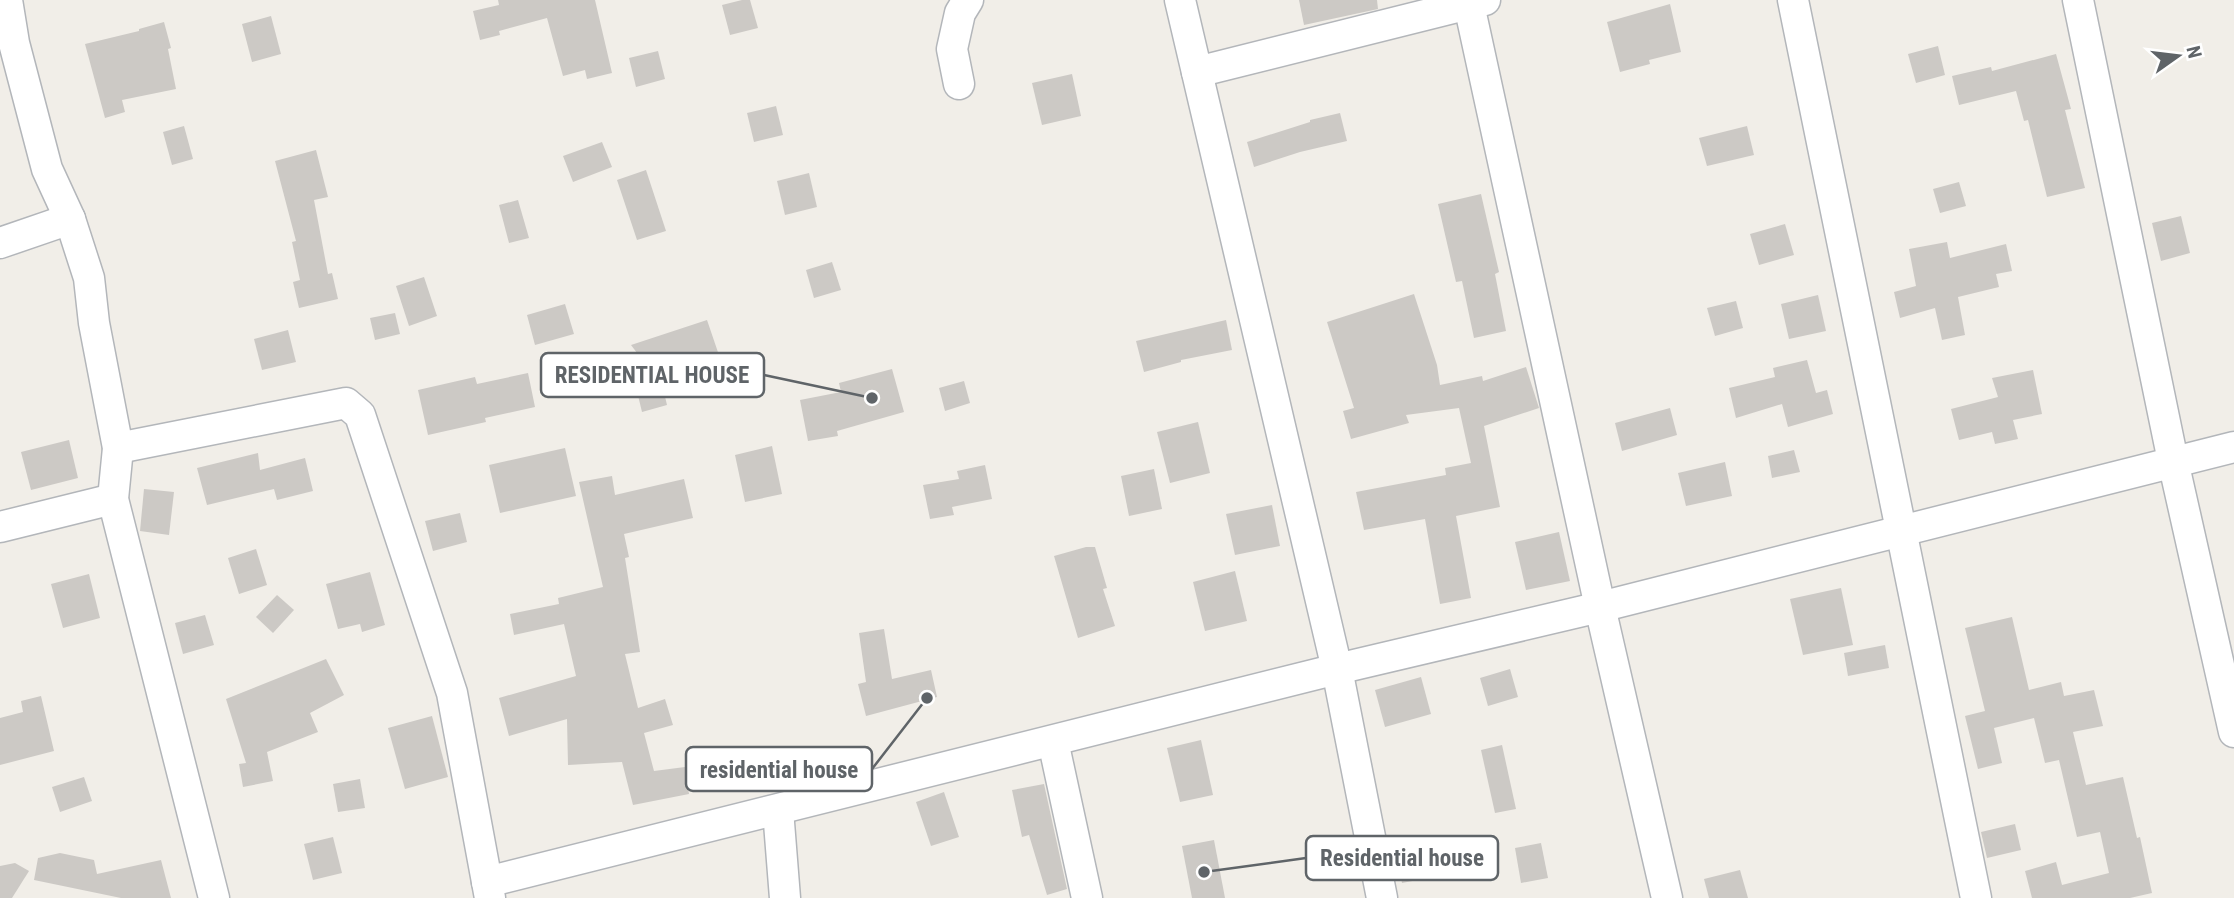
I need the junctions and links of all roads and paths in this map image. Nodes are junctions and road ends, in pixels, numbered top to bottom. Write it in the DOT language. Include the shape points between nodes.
graph roads {
  1 [pos="6,0"];
  2 [pos="968,0"];
  3 [pos="1180,0"];
  4 [pos="1793,0"];
  5 [pos="2078,0"];
  6 [pos="1474,1"];
  7 [pos="1197,72"];
  8 [pos="959,84"];
  9 [pos="70,219"];
  10 [pos="0,243"];
  11 [pos="2234,447"];
  12 [pos="118,448"];
  13 [pos="2173,461"];
  14 [pos="113,499"];
  15 [pos="0,527"];
  16 [pos="1903,530"];
  17 [pos="1600,607"];
  18 [pos="1337,669"];
  19 [pos="2234,732"];
  20 [pos="1053,741"];
  21 [pos="778,810"];
  22 [pos="488,890"];
  23 [pos="214,898"];
  24 [pos="785,898"];
  25 [pos="1087,898"];
  26 [pos="1382,898"];
  27 [pos="1667,898"];
  28 [pos="1976,898"];
  1 -- 9 [label="street" via="47,169"];
  2 -- 8 [label="street" via="960,13 952,49"];
  3 -- 7 [label="street"];
  4 -- 16 [label="street"];
  5 -- 13 [label="street"];
  6 -- 7 [label="street"];
  6 -- 17 [label="street"];
  7 -- 18 [label="street"];
  9 -- 10 [label="street"];
  9 -- 12 [label="street" via="89,278"];
  11 -- 13 [label="street"];
  12 -- 14 [label="street"];
  12 -- 22 [label="street" via="346,403 360,415 452,693"];
  13 -- 16 [label="street"];
  13 -- 19 [label="street"];
  14 -- 15 [label="street"];
  14 -- 23 [label="street"];
  16 -- 17 [label="street"];
  16 -- 28 [label="street"];
  17 -- 18 [label="street"];
  17 -- 27 [label="street"];
  18 -- 20 [label="street"];
  18 -- 26 [label="street"];
  20 -- 21 [label="street"];
  20 -- 25 [label="street"];
  21 -- 22 [label="street"];
  21 -- 24 [label="street"];
}
